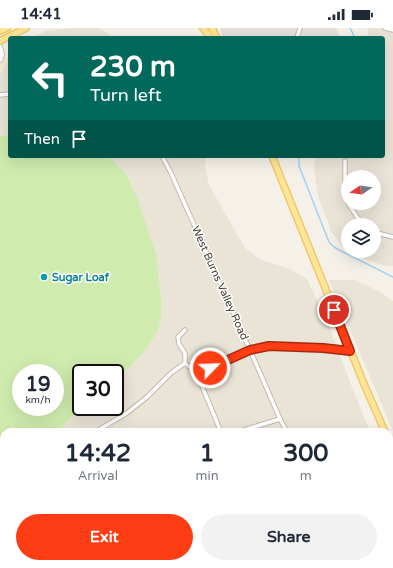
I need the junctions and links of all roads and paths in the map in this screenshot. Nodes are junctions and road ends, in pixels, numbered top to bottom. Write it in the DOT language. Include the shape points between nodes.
graph roads {
  1 [pos="7,28"];
  2 [pos="26,28"];
  3 [pos="203,28"];
  4 [pos="385,28"];
  5 [pos="393,30"];
  6 [pos="0,32"];
  7 [pos="10,36"];
  8 [pos="209,36"];
  9 [pos="0,47"];
  10 [pos="0,60"];
  11 [pos="163,158"];
  12 [pos="273,158"];
  13 [pos="345,161"];
  14 [pos="345,170"];
  15 [pos="381,234"];
  16 [pos="393,237"];
  17 [pos="186,330"];
  18 [pos="250,350"];
  19 [pos="350,351"];
  20 [pos="185,363"];
  21 [pos="197,374"];
  22 [pos="280,419"];
  23 [pos="102,428"];
  24 [pos="219,428"];
  25 [pos="250,428"];
  26 [pos="285,428"];
  27 [pos="383,428"];
  1 -- 6 [label="main road"];
  2 -- 7 [label="main road"];
  3 -- 8 [label="main road"];
  4 -- 5 [label="street"];
  9 -- 10 [label="street"];
  11 -- 18 [label="street, West Burns Valley Road"];
  12 -- 19 [label="main road"];
  13 -- 14 [label="street"];
  15 -- 16 [label="street"];
  17 -- 20 [label="street" via="178,337 185,353"];
  18 -- 19 [label="street" via="269,346"];
  18 -- 21 [label="street"];
  18 -- 22 [label="street, West Burns Valley Road"];
  19 -- 27 [label="main road"];
  20 -- 21 [label="street"];
  20 -- 23 [label="street" via="128,414"];
  21 -- 24 [label="street"];
  22 -- 25 [label="street"];
  22 -- 26 [label="street, West Burns Valley Road"];
}
